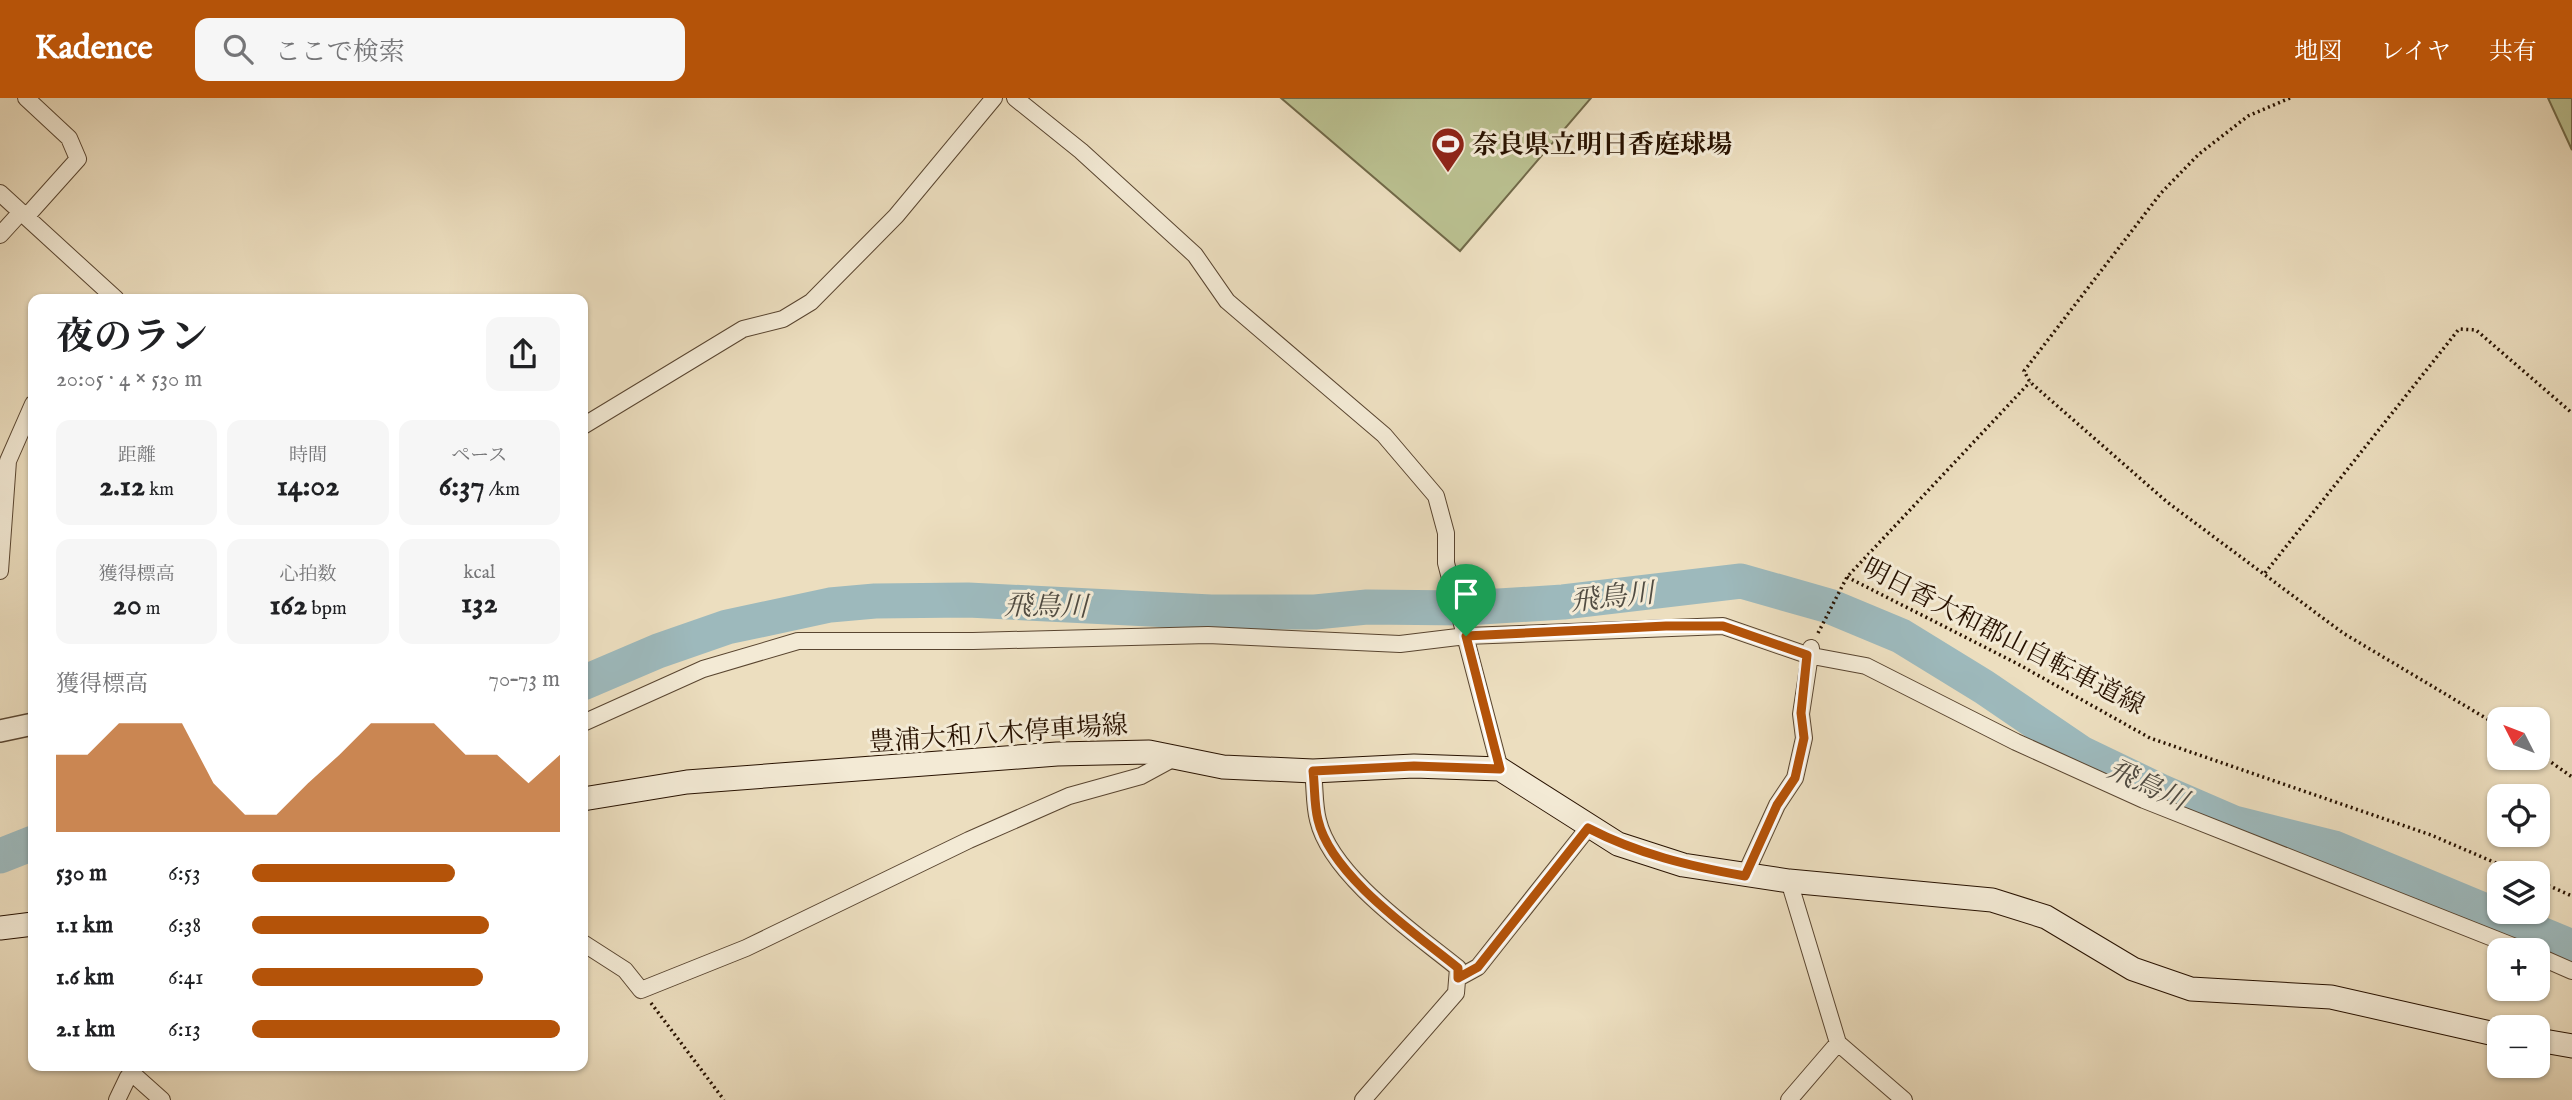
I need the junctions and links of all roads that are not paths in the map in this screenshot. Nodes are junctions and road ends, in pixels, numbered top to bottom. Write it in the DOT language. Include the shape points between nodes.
graph roads {
  1 [pos="26,98"];
  2 [pos="993,98"];
  3 [pos="1015,98"];
  4 [pos="0,193"];
  5 [pos="23,215"];
  6 [pos="0,235"];
  7 [pos="110,294"];
  8 [pos="28,415"];
  9 [pos="588,423"];
  10 [pos="2,540"];
  11 [pos="0,571"];
  12 [pos="1465,631"];
  13 [pos="1810,650"];
  14 [pos="588,721"];
  15 [pos="28,725"];
  16 [pos="0,731"];
  17 [pos="1176,757"];
  18 [pos="1500,769"];
  19 [pos="1313,771"];
  20 [pos="588,798"];
  21 [pos="1588,828"];
  22 [pos="1745,876"];
  23 [pos="1789,881"];
  24 [pos="28,925"];
  25 [pos="0,928"];
  26 [pos="2493,938"];
  27 [pos="588,946"];
  28 [pos="2550,961"];
  29 [pos="2572,971"];
  30 [pos="1458,978"];
  31 [pos="2487,1032"];
  32 [pos="2550,1042"];
  33 [pos="1838,1043"];
  34 [pos="2572,1046"];
  35 [pos="117,1100"];
  36 [pos="162,1100"];
  37 [pos="1363,1100"];
  38 [pos="1789,1100"];
  39 [pos="1904,1100"];
  1 -- 5 [label="street" via="69,138 78,159"];
  2 -- 9 [label="street" via="896,216 811,302 783,318 743,329"];
  3 -- 12 [label="street" via="1081,150 1195,255 1227,301 1384,435 1436,496 1446,533 1446,563"];
  4 -- 5 [label="street"];
  5 -- 6 [label="street"];
  5 -- 7 [label="street"];
  8 -- 10 [label="street" via="8,461"];
  10 -- 11 [label="street"];
  12 -- 13 [label="street" via="1723,626"];
  12 -- 14 [label="street" via="1399,643 1208,635 973,642 798,641 703,669"];
  12 -- 18 [label="street"];
  13 -- 22 [label="street" via="1801,713 1804,738 1795,778 1777,805"];
  13 -- 26 [label="street" via="1866,666 2144,800"];
  15 -- 16 [label="street"];
  17 -- 19 [label="main road, 豊浦大和八木停車場線" via="1223,767"];
  17 -- 20 [label="main road, 豊浦大和八木停車場線" via="1149,752 1057,754 687,782"];
  17 -- 27 [label="street" via="1141,776 1069,796 746,948 641,990 625,970"];
  18 -- 19 [label="main road, 豊浦大和八木停車場線" via="1414,766"];
  18 -- 21 [label="main road"];
  19 -- 30 [label="street" via="1318,820 1333,852 1352,878 1458,968"];
  21 -- 22 [label="main road" via="1618,844 1683,865"];
  21 -- 30 [label="street" via="1478,967"];
  22 -- 23 [label="main road"];
  23 -- 31 [label="main road" via="1992,900 2046,917 2133,969 2191,989 2331,997"];
  23 -- 33 [label="street"];
  24 -- 25 [label="main road"];
  28 -- 29 [label="street"];
  30 -- 37 [label="street" via="1456,993"];
  32 -- 34 [label="main road"];
  33 -- 38 [label="street"];
  33 -- 39 [label="street"];
  35 -- 36 [label="street" via="128,1077 134,1075"];
}
